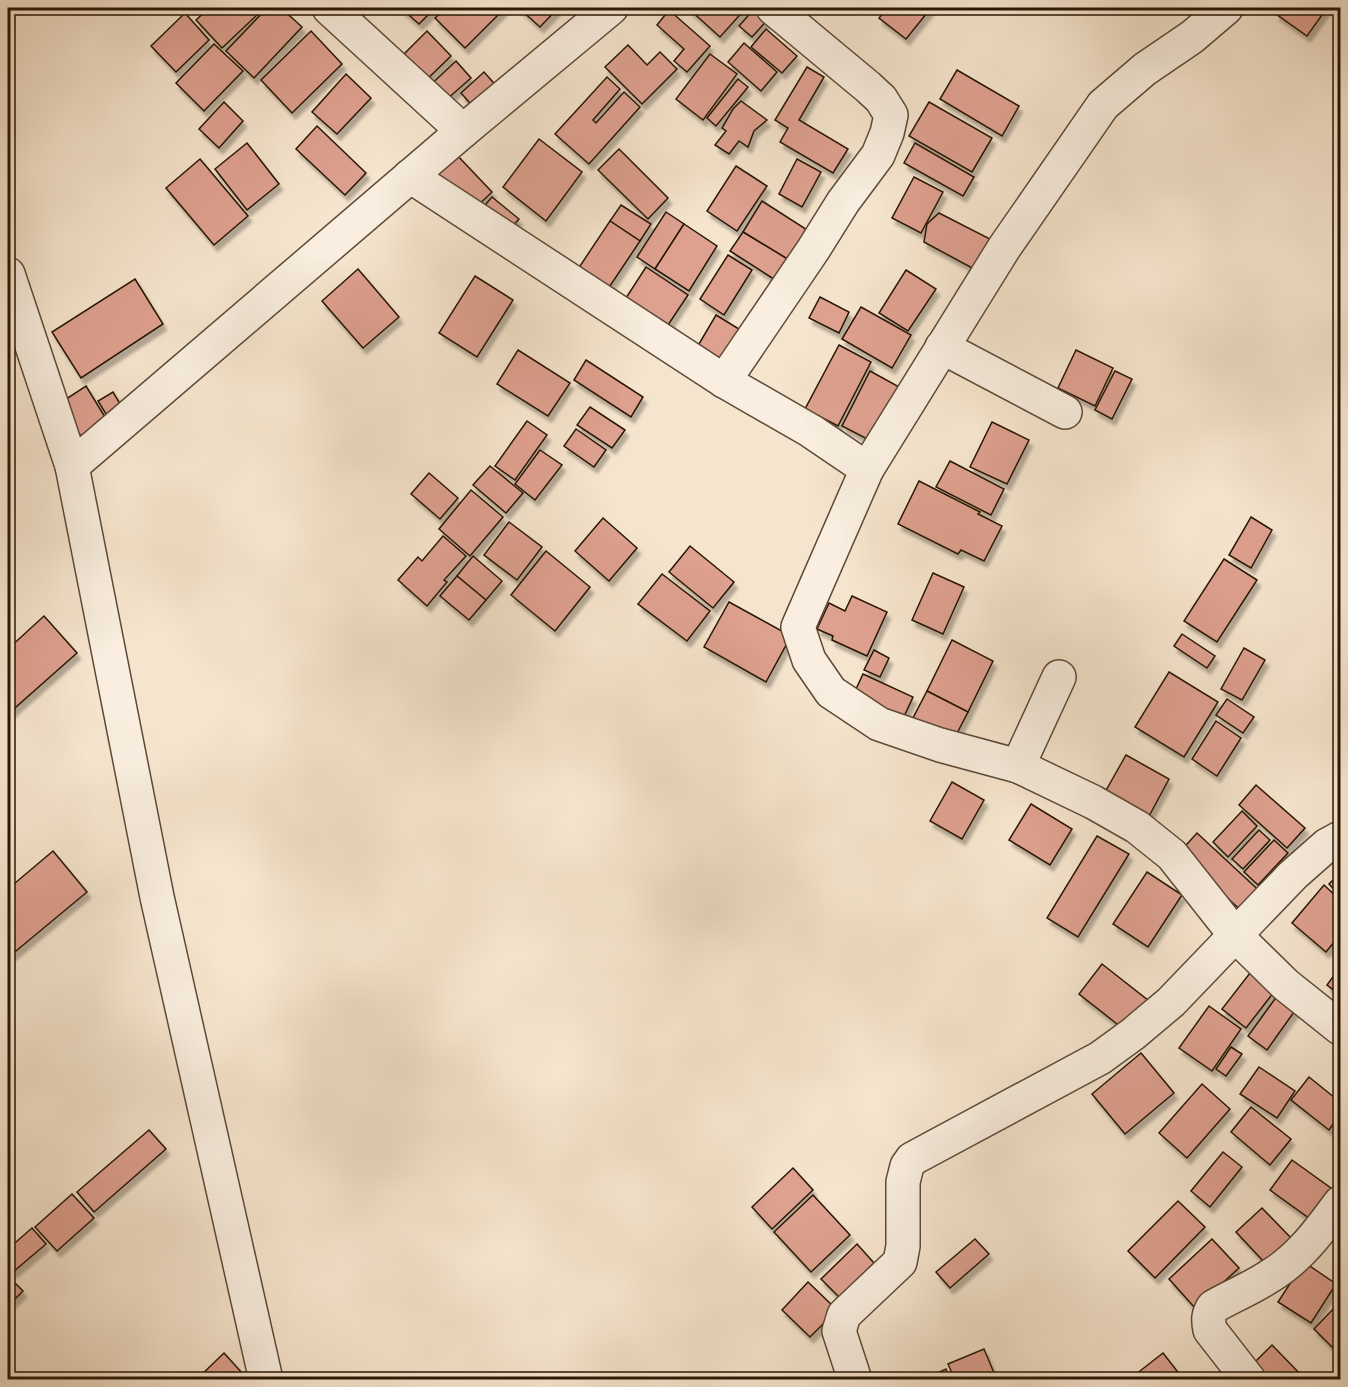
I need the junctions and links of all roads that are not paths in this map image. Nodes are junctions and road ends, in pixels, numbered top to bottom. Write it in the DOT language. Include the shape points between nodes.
graph roads {
  1 [pos="329,8"];
  2 [pos="611,8"];
  3 [pos="773,8"];
  4 [pos="1226,8"];
  5 [pos="463,131"];
  6 [pos="410,176"];
  7 [pos="8,274"];
  8 [pos="942,347"];
  9 [pos="724,381"];
  10 [pos="1065,412"];
  11 [pos="72,466"];
  12 [pos="867,469"];
  13 [pos="1059,677"];
  14 [pos="1018,766"];
  15 [pos="1341,838"];
  16 [pos="1236,936"];
  17 [pos="1341,1028"];
  18 [pos="1341,1203"];
  19 [pos="266,1380"];
  20 [pos="855,1380"];
  21 [pos="1249,1380"];
  1 -- 5 [label="street"];
  2 -- 5 [label="street"];
  3 -- 9 [label="street" via="868,87 891,115 878,154"];
  4 -- 8 [label="street" via="1103,105 1004,248"];
  5 -- 6 [label="street"];
  6 -- 9 [label="street"];
  6 -- 11 [label="street"];
  7 -- 11 [label="street"];
  8 -- 10 [label="street"];
  8 -- 12 [label="street"];
  9 -- 12 [label="street" via="811,431"];
  11 -- 19 [label="street" via="157,897"];
  12 -- 14 [label="street" via="798,627 810,660 831,692 879,724"];
  13 -- 14 [label="street"];
  14 -- 16 [label="street" via="1137,827 1172,855"];
  15 -- 16 [label="street" via="1327,845 1293,875"];
  16 -- 17 [label="street" via="1286,985"];
  16 -- 20 [label="street" via="1171,1002 1100,1058 912,1159 903,1182 900,1262 854,1305 841,1323 839,1331"];
  18 -- 21 [label="street" via="1309,1243 1286,1264 1209,1313 1209,1330"];
}
